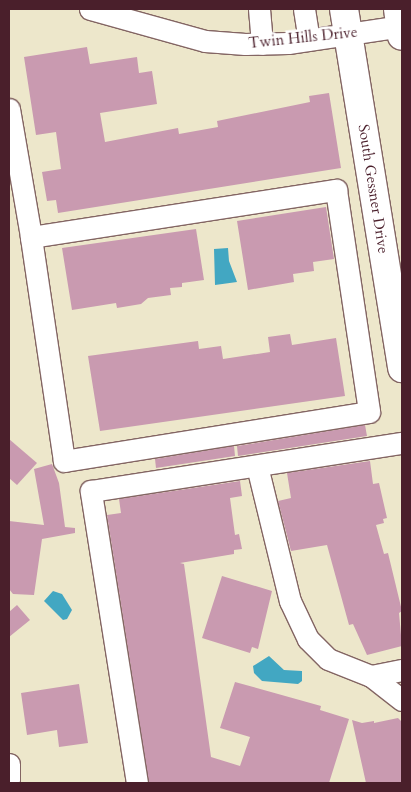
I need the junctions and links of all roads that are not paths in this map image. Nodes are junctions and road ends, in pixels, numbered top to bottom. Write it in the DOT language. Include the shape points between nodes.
graph roads {
  1 [pos="90,9"];
  2 [pos="259,9"];
  3 [pos="304,9"];
  4 [pos="346,22"];
  5 [pos="401,24"];
  6 [pos="309,40"];
  7 [pos="262,44"];
  8 [pos="9,109"];
  9 [pos="31,237"];
  10 [pos="402,368"];
  11 [pos="402,443"];
  12 [pos="257,466"];
  13 [pos="402,670"];
  14 [pos="372,676"];
  15 [pos="402,700"];
  16 [pos="9,764"];
  17 [pos="9,780"];
  18 [pos="137,783"];
  1 -- 7 [label="street, Twin Hills Drive" via="205,41"];
  2 -- 7 [label="street"];
  3 -- 6 [label="street"];
  4 -- 5 [label="street, Twin Hills Drive"];
  4 -- 6 [label="street, Twin Hills Drive"];
  4 -- 10 [label="main road, South Gessner Drive"];
  6 -- 7 [label="street, Twin Hills Drive"];
  8 -- 9 [label="street"];
  9 -- 9 [label="street" via="64,461 369,412 336,190"];
  11 -- 12 [label="street"];
  12 -- 14 [label="street" via="290,602 308,639 328,660"];
  12 -- 18 [label="street" via="91,491"];
  13 -- 14 [label="street"];
  14 -- 15 [label="street"];
  16 -- 17 [label="street"];
}
